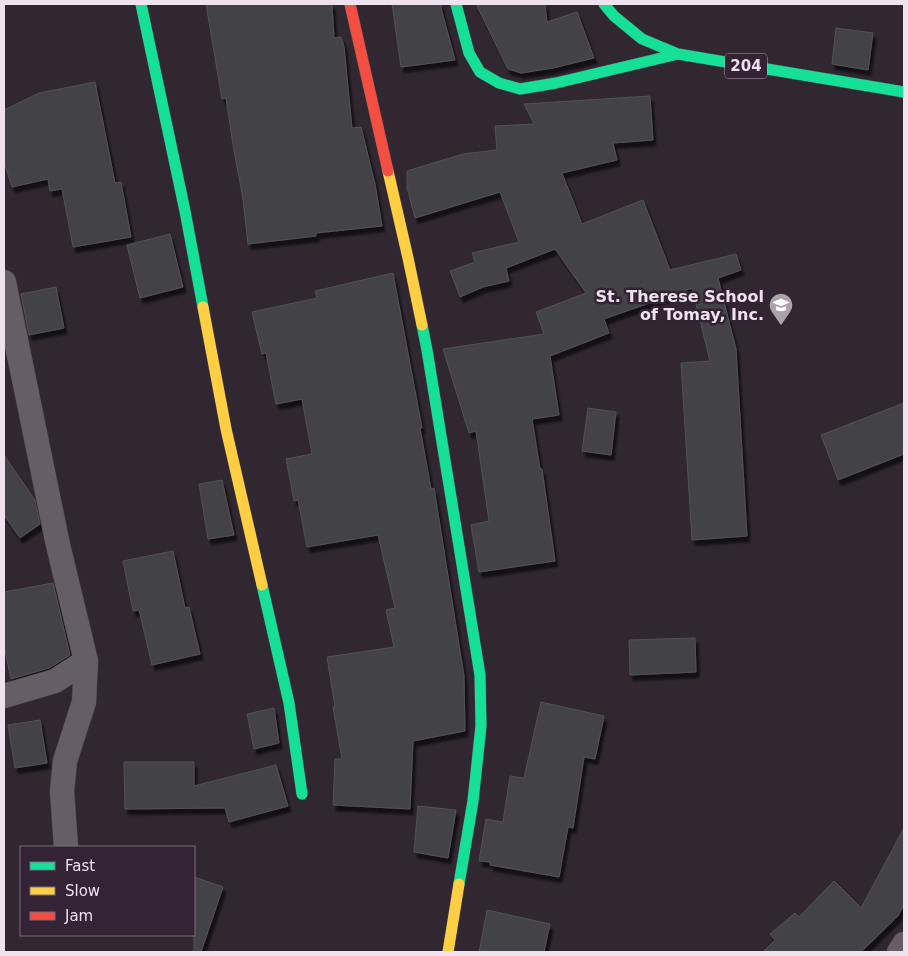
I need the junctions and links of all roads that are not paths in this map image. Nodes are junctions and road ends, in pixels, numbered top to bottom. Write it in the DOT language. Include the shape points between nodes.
graph roads {
  1 [pos="141,4"];
  2 [pos="350,4"];
  3 [pos="456,4"];
  4 [pos="604,4"];
  5 [pos="678,54"];
  6 [pos="904,92"];
  7 [pos="4,282"];
  8 [pos="86,661"];
  9 [pos="4,696"];
  10 [pos="302,794"];
  11 [pos="66,846"];
  12 [pos="904,944"];
  13 [pos="448,952"];
  14 [pos="899,952"];
  1 -- 10 [label="main road" via="226,428 289,703"];
  2 -- 13 [label="main road" via="427,350 480,675 481,726 473,801"];
  3 -- 5 [label="main road" via="470,53 480,72 499,83 520,89"];
  4 -- 5 [label="main road, 204" via="642,39"];
  5 -- 6 [label="main road, 204"];
  7 -- 8 [label="street" via="58,545"];
  8 -- 9 [label="street" via="55,682"];
  8 -- 11 [label="street" via="84,702 65,761 62,791"];
  12 -- 14 [label="street"];
}
